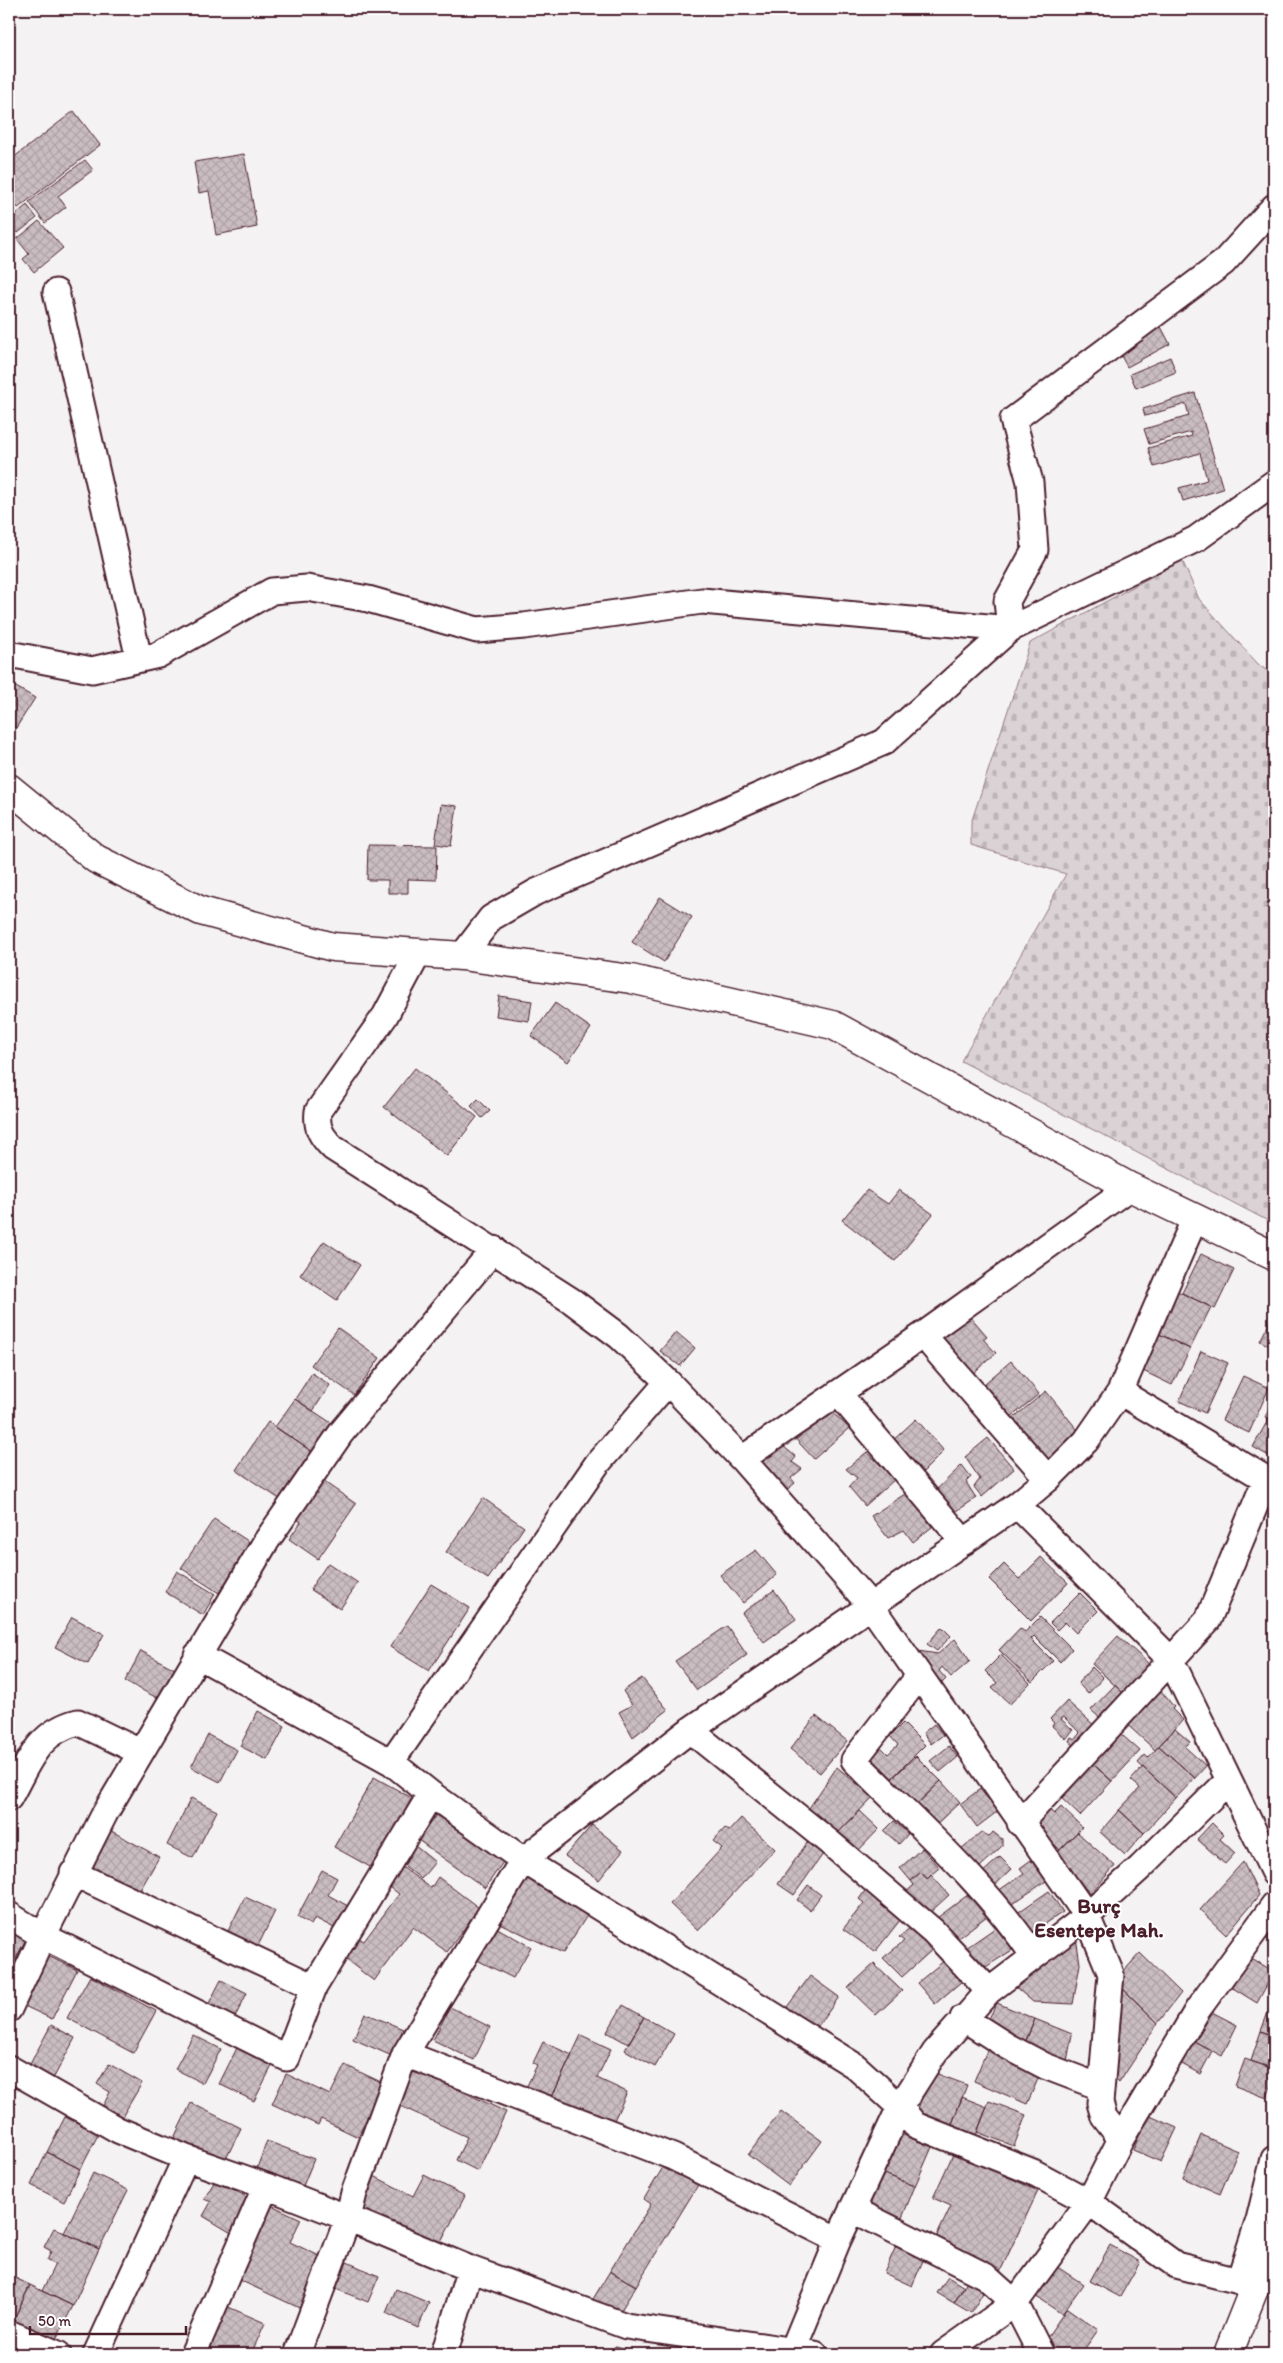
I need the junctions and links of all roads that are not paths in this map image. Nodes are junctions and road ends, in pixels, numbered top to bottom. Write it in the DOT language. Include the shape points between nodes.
graph roads {
  1 [pos="1274,207"];
  2 [pos="56,292"];
  3 [pos="1274,483"];
  4 [pos="1010,629"];
  5 [pos="9,654"];
  6 [pos="139,659"];
  7 [pos="9,788"];
  8 [pos="418,954"];
  9 [pos="462,956"];
  10 [pos="1130,1188"];
  11 [pos="1195,1218"];
  12 [pos="494,1250"];
  13 [pos="1274,1256"];
  14 [pos="924,1335"];
  15 [pos="668,1382"];
  16 [pos="1120,1392"];
  17 [pos="838,1393"];
  18 [pos="742,1459"];
  19 [pos="1048,1478"];
  20 [pos="1270,1480"];
  21 [pos="1017,1505"];
  22 [pos="964,1542"];
  23 [pos="871,1606"];
  24 [pos="197,1655"];
  25 [pos="1171,1660"];
  26 [pos="920,1676"];
  27 [pos="690,1730"];
  28 [pos="140,1752"];
  29 [pos="391,1762"];
  30 [pos="1229,1780"];
  31 [pos="431,1794"];
  32 [pos="9,1798"];
  33 [pos="1020,1822"];
  34 [pos="523,1860"];
  35 [pos="73,1873"];
  36 [pos="1274,1873"];
  37 [pos="1274,1905"];
  38 [pos="9,1915"];
  39 [pos="1087,1916"];
  40 [pos="43,1936"];
  41 [pos="1034,1956"];
  42 [pos="314,1987"];
  43 [pos="989,1991"];
  44 [pos="9,2009"];
  45 [pos="963,2018"];
  46 [pos="405,2054"];
  47 [pos="9,2068"];
  48 [pos="1100,2087"];
  49 [pos="900,2107"];
  50 [pos="1121,2139"];
  51 [pos="186,2158"];
  52 [pos="1274,2159"];
  53 [pos="266,2186"];
  54 [pos="1088,2202"];
  55 [pos="852,2209"];
  56 [pos="348,2218"];
  57 [pos="1274,2239"];
  58 [pos="838,2240"];
  59 [pos="470,2269"];
  60 [pos="1246,2287"];
  61 [pos="1015,2303"];
  62 [pos="9,2333"];
  63 [pos="804,2353"];
  64 [pos="58,2354"];
  65 [pos="96,2354"];
  66 [pos="193,2354"];
  67 [pos="297,2354"];
  68 [pos="444,2354"];
  69 [pos="943,2354"];
  70 [pos="1041,2354"];
  71 [pos="1228,2354"];
  1 -- 4 [label="street" via="1223,263 1013,420 1030,482 1035,550 1007,601"];
  2 -- 6 [label="street"];
  3 -- 4 [label="street" via="1196,539"];
  4 -- 6 [label="street" via="702,601 477,630 368,599 307,588 272,591 158,655"];
  4 -- 9 [label="street" via="884,742 536,892 491,918"];
  5 -- 6 [label="street" via="92,670"];
  7 -- 8 [label="street" via="96,859 201,910 333,947"];
  8 -- 9 [label="street"];
  8 -- 12 [label="street" via="385,1016 318,1111 317,1124 323,1138 333,1148"];
  9 -- 10 [label="street" via="631,979 833,1025"];
  10 -- 11 [label="street"];
  10 -- 14 [label="street"];
  11 -- 13 [label="street"];
  11 -- 16 [label="street"];
  12 -- 15 [label="street" via="619,1336"];
  12 -- 24 [label="street" via="341,1434 265,1543"];
  14 -- 17 [label="street"];
  14 -- 19 [label="street"];
  15 -- 18 [label="street"];
  15 -- 29 [label="street" via="597,1464"];
  16 -- 19 [label="street" via="1086,1441"];
  16 -- 20 [label="street"];
  17 -- 18 [label="street"];
  17 -- 22 [label="street"];
  18 -- 23 [label="street"];
  19 -- 21 [label="street"];
  20 -- 25 [label="street" via="1208,1620"];
  21 -- 22 [label="street"];
  21 -- 25 [label="street"];
  22 -- 23 [label="street"];
  23 -- 26 [label="street"];
  23 -- 27 [label="street"];
  24 -- 28 [label="street"];
  24 -- 29 [label="street"];
  25 -- 30 [label="street"];
  25 -- 33 [label="street"];
  26 -- 33 [label="street"];
  26 -- 41 [label="street" via="854,1760 985,1891 1007,1916"];
  27 -- 34 [label="street"];
  27 -- 43 [label="street" via="829,1842 932,1931"];
  28 -- 32 [label="street" via="78,1722 66,1725 55,1730 38,1746"];
  28 -- 35 [label="street"];
  29 -- 31 [label="street"];
  30 -- 36 [label="street"];
  30 -- 39 [label="street"];
  31 -- 34 [label="street"];
  31 -- 42 [label="street"];
  33 -- 39 [label="street"];
  34 -- 46 [label="street"];
  34 -- 49 [label="street" via="856,2066"];
  35 -- 40 [label="street"];
  35 -- 42 [label="street"];
  37 -- 50 [label="street" via="1198,2009"];
  38 -- 40 [label="street"];
  39 -- 41 [label="street"];
  39 -- 48 [label="street" via="1111,1974"];
  40 -- 42 [label="street" via="287,2058"];
  40 -- 44 [label="street"];
  41 -- 43 [label="street"];
  43 -- 45 [label="street"];
  45 -- 48 [label="street" via="1045,2066"];
  45 -- 49 [label="street"];
  46 -- 56 [label="street" via="354,2193"];
  46 -- 58 [label="street" via="673,2157"];
  47 -- 51 [label="street" via="118,2130"];
  48 -- 50 [label="street" via="1104,2117"];
  49 -- 54 [label="street" via="915,2124 1033,2172"];
  49 -- 55 [label="street"];
  50 -- 54 [label="street"];
  51 -- 53 [label="street"];
  51 -- 65 [label="street"];
  52 -- 60 [label="street"];
  53 -- 56 [label="street"];
  53 -- 66 [label="street"];
  54 -- 60 [label="street" via="1176,2265"];
  54 -- 61 [label="street"];
  55 -- 58 [label="street"];
  55 -- 61 [label="street" via="986,2276"];
  56 -- 59 [label="street"];
  56 -- 67 [label="street"];
  57 -- 60 [label="street"];
  58 -- 63 [label="street"];
  59 -- 63 [label="street" via="626,2326"];
  59 -- 68 [label="street"];
  60 -- 71 [label="street"];
  61 -- 69 [label="street"];
  61 -- 70 [label="street"];
  62 -- 64 [label="street"];
}
